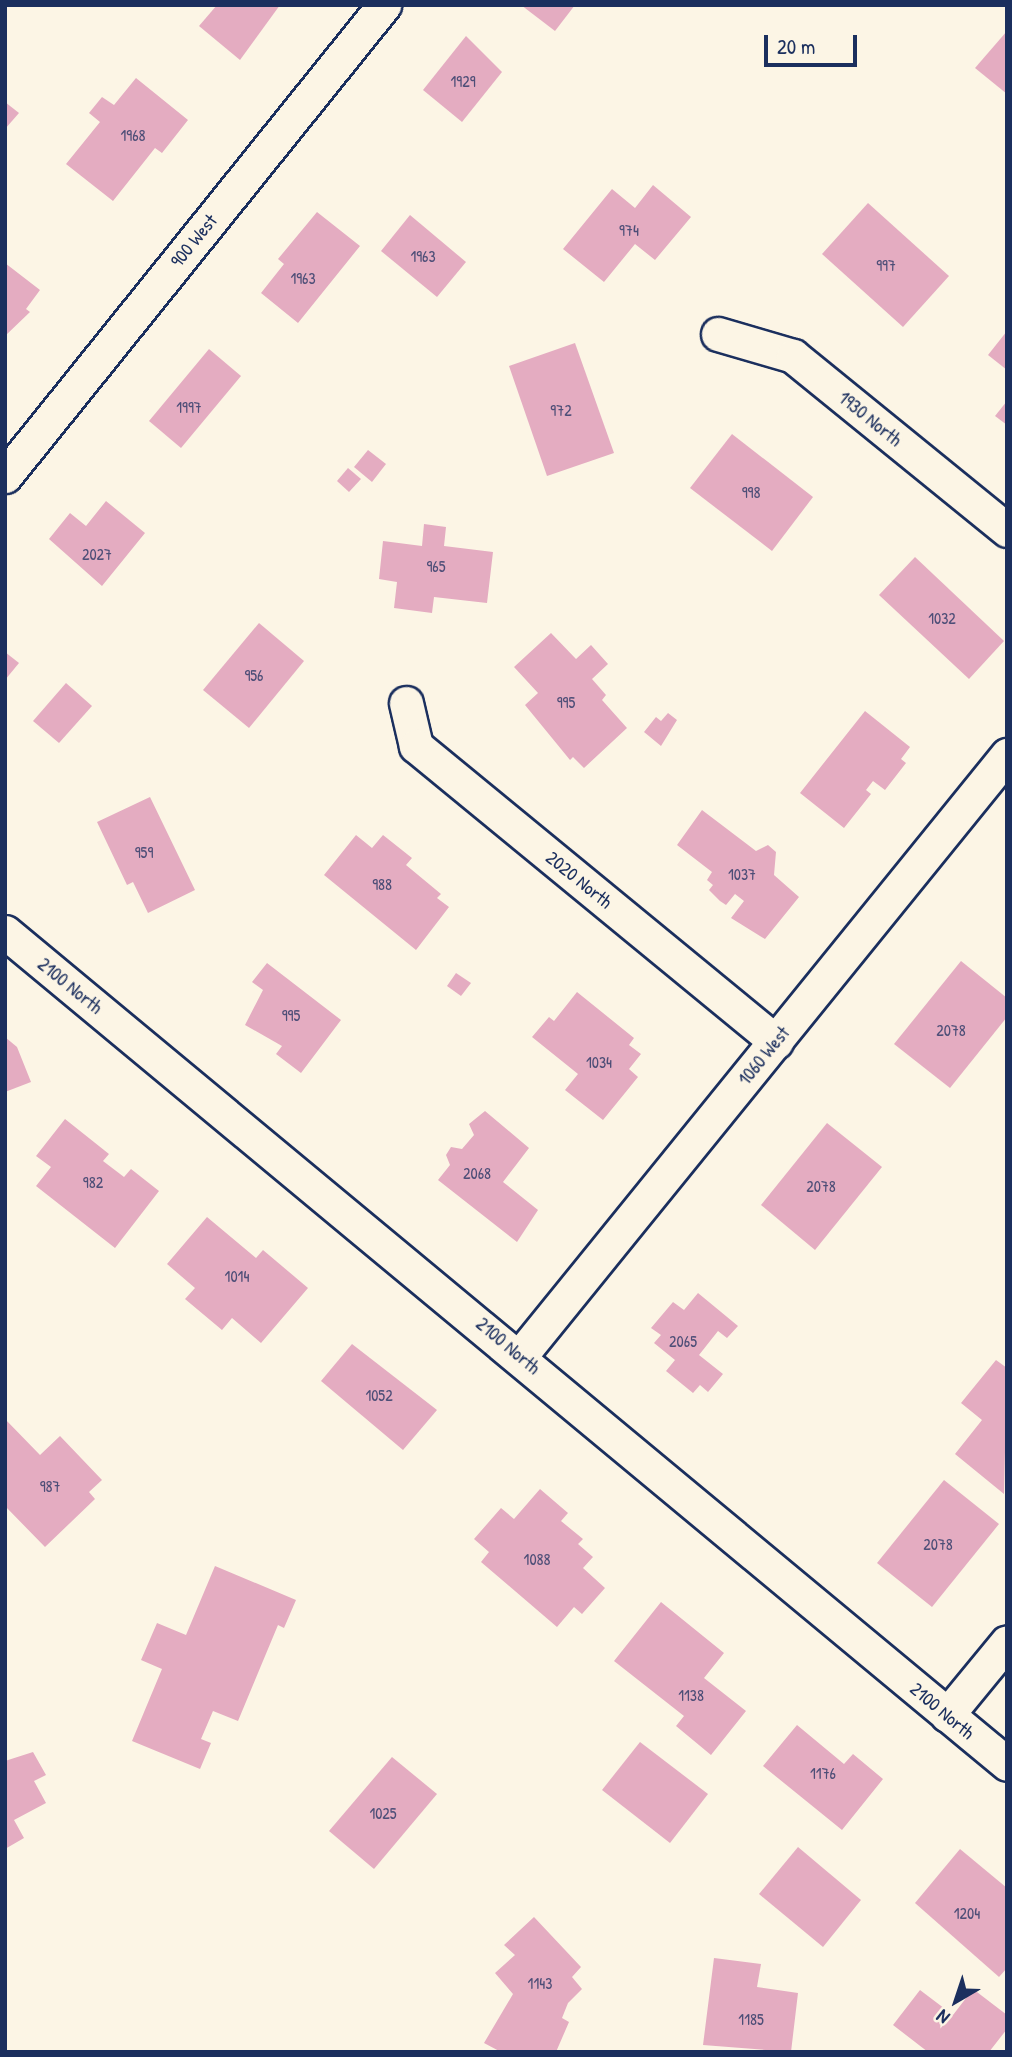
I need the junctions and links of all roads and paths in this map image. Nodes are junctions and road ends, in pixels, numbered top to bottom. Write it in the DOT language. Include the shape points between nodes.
graph roads {
  1 [pos="384,5"];
  2 [pos="719,334"];
  3 [pos="5,476"];
  4 [pos="1007,530"];
  5 [pos="406,703"];
  6 [pos="1007,755"];
  7 [pos="5,932"];
  8 [pos="775,1042"];
  9 [pos="520,1356"];
  10 [pos="1007,1642"];
  11 [pos="947,1715"];
  12 [pos="1007,1764"];
  1 -- 3 [label="street, 900 West"];
  2 -- 4 [label="street, 1930 North" via="793,356"];
  5 -- 8 [label="street, 2020 North" via="416,746"];
  6 -- 8 [label="street, 1060 West"];
  7 -- 9 [label="street, 2100 North"];
  8 -- 9 [label="street, 1060 West"];
  9 -- 11 [label="street, 2100 North"];
  10 -- 11 [label="street"];
  11 -- 12 [label="street, 2100 North"];
}
